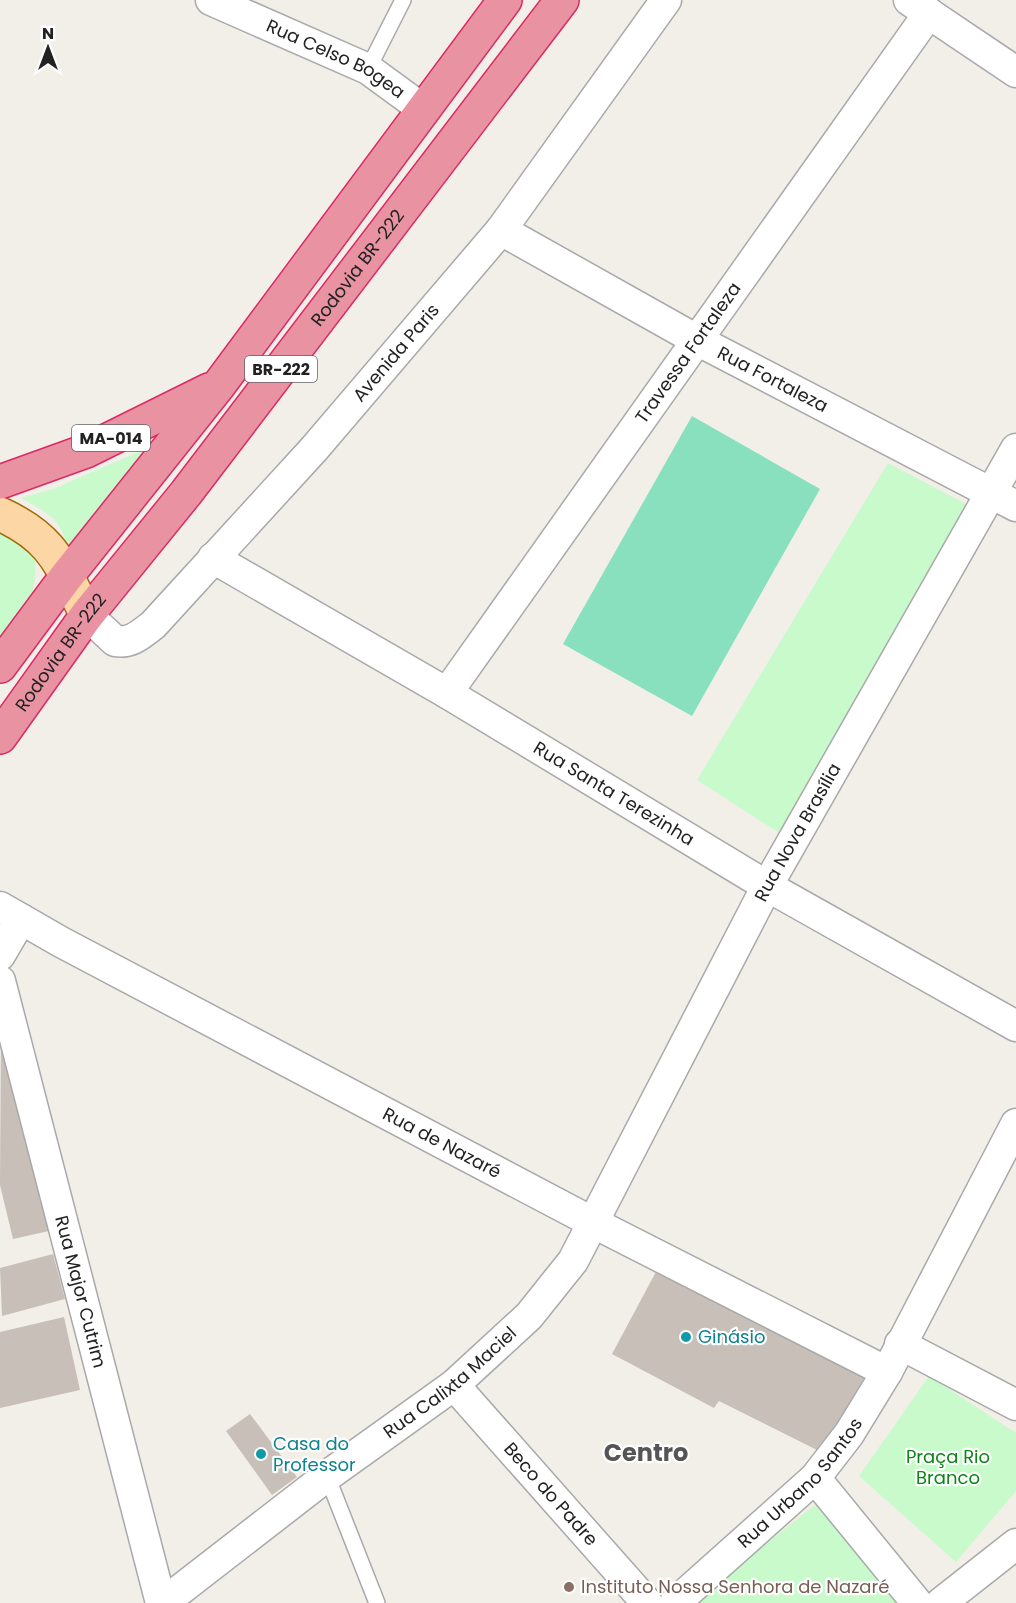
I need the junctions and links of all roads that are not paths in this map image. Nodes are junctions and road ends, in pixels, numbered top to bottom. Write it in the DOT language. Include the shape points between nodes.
graph roads {
  1 [pos="210,0"];
  2 [pos="403,0"];
  3 [pos="505,0"];
  4 [pos="562,0"];
  5 [pos="666,0"];
  6 [pos="919,6"];
  7 [pos="368,69"];
  8 [pos="1016,72"];
  9 [pos="424,110"];
  10 [pos="501,230"];
  11 [pos="695,339"];
  12 [pos="219,385"];
  13 [pos="1016,449"];
  14 [pos="0,482"];
  15 [pos="1004,500"];
  16 [pos="0,514"];
  17 [pos="213,558"];
  18 [pos="66,577"];
  19 [pos="87,615"];
  20 [pos="0,666"];
  21 [pos="447,693"];
  22 [pos="0,737"];
  23 [pos="767,886"];
  24 [pos="11,913"];
  25 [pos="0,955"];
  26 [pos="0,981"];
  27 [pos="1016,1026"];
  28 [pos="1016,1124"];
  29 [pos="592,1222"];
  30 [pos="900,1344"];
  31 [pos="887,1372"];
  32 [pos="454,1385"];
  33 [pos="1016,1406"];
  34 [pos="327,1476"];
  35 [pos="815,1478"];
  36 [pos="1016,1544"];
  37 [pos="162,1603"];
  38 [pos="377,1603"];
  39 [pos="647,1603"];
  40 [pos="675,1603"];
  41 [pos="917,1603"];
  42 [pos="941,1603"];
  1 -- 7 [label="street, Rua Celso Bogea"];
  2 -- 7 [label="lane"];
  3 -- 9 [label="highway, BR-222"];
  4 -- 19 [label="highway, Rodovia BR-222 / BR-222" via="186,493"];
  5 -- 10 [label="street, Avenida Paris"];
  6 -- 8 [label="street"];
  6 -- 11 [label="street, Travessa Fortaleza"];
  7 -- 9 [label="street, Rua Celso Bogea"];
  9 -- 12 [label="highway, BR-222"];
  10 -- 11 [label="street, Rua Fortaleza"];
  10 -- 17 [label="street, Avenida Paris" via="314,450"];
  11 -- 15 [label="street, Rua Fortaleza"];
  11 -- 21 [label="street, Travessa Fortaleza"];
  12 -- 14 [label="highway, MA-014" via="86,451"];
  12 -- 18 [label="highway, BR-222"];
  13 -- 15 [label="street, Rua Nova Brasília"];
  15 -- 23 [label="street, Rua Nova Brasília"];
  16 -- 18 [label="main road" via="23,524 51,547"];
  17 -- 19 [label="street, Avenida Paris" via="153,625 129,641 115,641"];
  17 -- 21 [label="street, Rua Santa Terezinha"];
  18 -- 19 [label="main road"];
  18 -- 20 [label="highway, BR-222"];
  19 -- 22 [label="highway, Rodovia BR-222 / BR-222"];
  21 -- 23 [label="street, Rua Santa Terezinha"];
  23 -- 27 [label="street, Rua Santa Terezinha"];
  23 -- 29 [label="street, Rua Nova Brasília"];
  24 -- 25 [label="street"];
  24 -- 29 [label="street, Rua de Nazaré"];
  26 -- 37 [label="street, Rua Major Cutrim"];
  28 -- 30 [label="street, Rua Urbano Santos"];
  29 -- 31 [label="street, Rua de Nazaré"];
  29 -- 32 [label="street, Rua Calixta Maciel" via="573,1261 536,1308"];
  30 -- 31 [label="street, Rua Urbano Santos"];
  30 -- 33 [label="street"];
  31 -- 35 [label="street, Rua Urbano Santos" via="870,1404"];
  32 -- 34 [label="street, Rua Calixta Maciel"];
  32 -- 39 [label="street, Beco do Padre"];
  34 -- 37 [label="street, Rua Calixta Maciel"];
  34 -- 38 [label="lane"];
  35 -- 40 [label="street, Rua Urbano Santos"];
  35 -- 41 [label="street"];
  36 -- 42 [label="street"];
}
